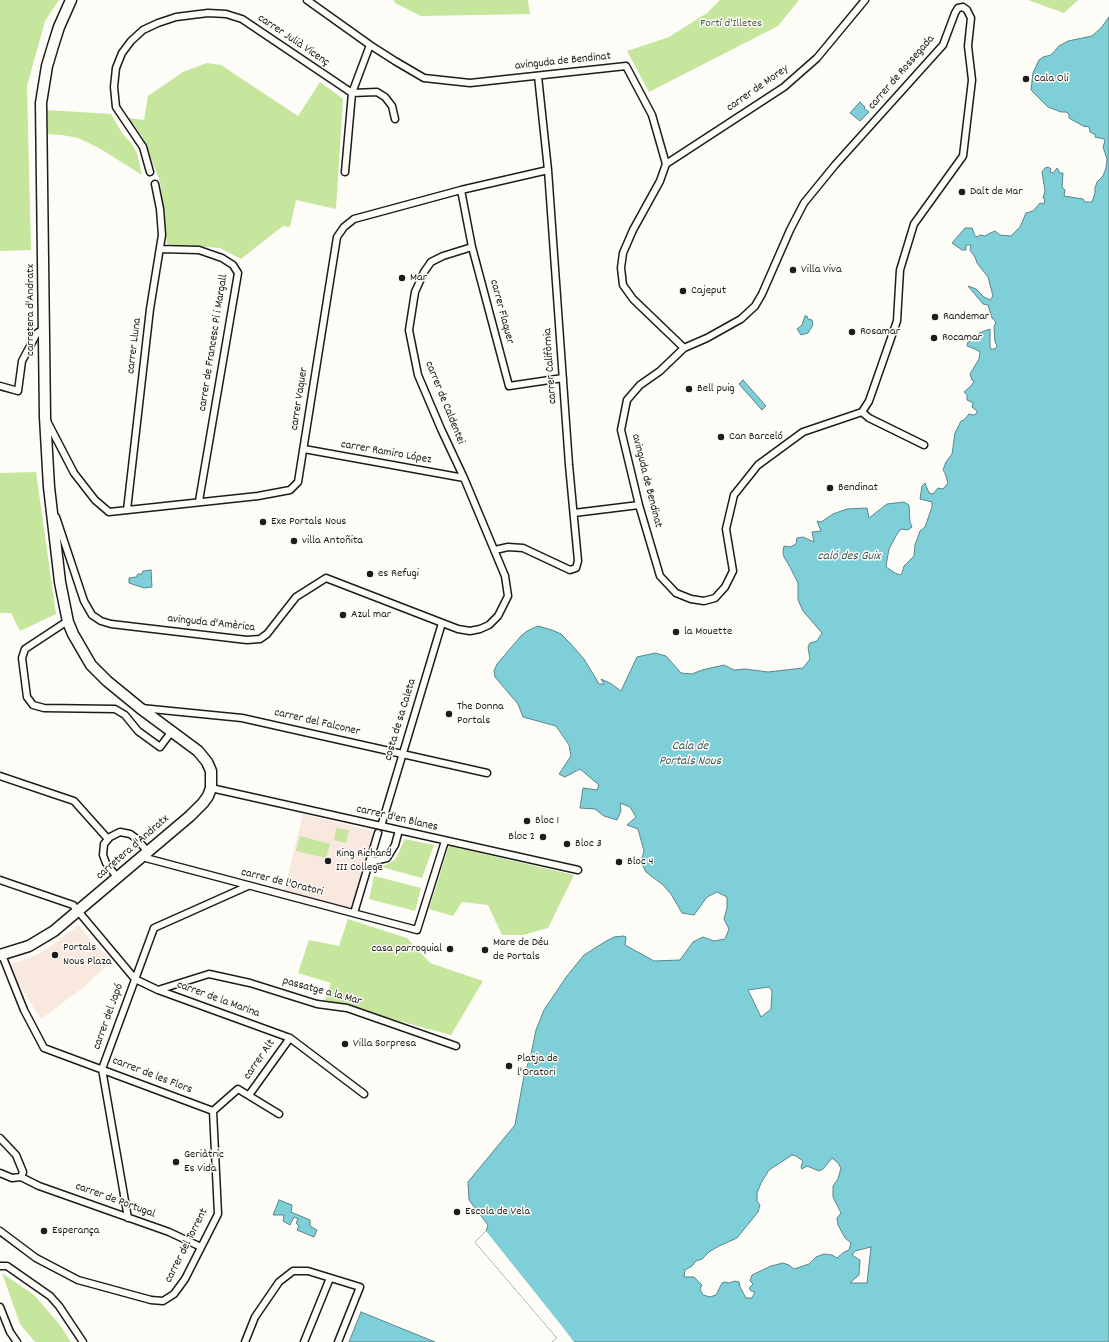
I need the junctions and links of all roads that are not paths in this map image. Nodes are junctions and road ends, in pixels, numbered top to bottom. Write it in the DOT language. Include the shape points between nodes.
graph roads {
  1 [pos="71,0"];
  2 [pos="306,0"];
  3 [pos="865,0"];
  4 [pos="370,45"];
  5 [pos="538,76"];
  6 [pos="352,93"];
  7 [pos="395,119"];
  8 [pos="666,164"];
  9 [pos="548,170"];
  10 [pos="150,172"];
  11 [pos="345,172"];
  12 [pos="155,184"];
  13 [pos="461,190"];
  14 [pos="472,247"];
  15 [pos="160,250"];
  16 [pos="44,329"];
  17 [pos="684,348"];
  18 [pos="563,378"];
  19 [pos="0,386"];
  20 [pos="862,412"];
  21 [pos="45,417"];
  22 [pos="924,445"];
  23 [pos="304,449"];
  24 [pos="464,478"];
  25 [pos="50,501"];
  26 [pos="199,501"];
  27 [pos="639,505"];
  28 [pos="127,510"];
  29 [pos="574,513"];
  30 [pos="495,550"];
  31 [pos="68,622"];
  32 [pos="442,623"];
  33 [pos="140,708"];
  34 [pos="172,731"];
  35 [pos="403,754"];
  36 [pos="487,773"];
  37 [pos="0,776"];
  38 [pos="211,788"];
  39 [pos="382,823"];
  40 [pos="399,830"];
  41 [pos="378,833"];
  42 [pos="108,838"];
  43 [pos="445,841"];
  44 [pos="145,854"];
  45 [pos="370,862"];
  46 [pos="578,870"];
  47 [pos="117,877"];
  48 [pos="0,880"];
  49 [pos="248,886"];
  50 [pos="79,911"];
  51 [pos="354,913"];
  52 [pos="1,955"];
  53 [pos="135,978"];
  54 [pos="158,990"];
  55 [pos="290,1038"];
  56 [pos="456,1046"];
  57 [pos="102,1069"];
  58 [pos="364,1094"];
  59 [pos="249,1095"];
  60 [pos="212,1111"];
  61 [pos="279,1114"];
  62 [pos="0,1138"];
  63 [pos="0,1173"];
  64 [pos="21,1177"];
  65 [pos="128,1218"];
  66 [pos="0,1230"];
  67 [pos="201,1247"];
  68 [pos="0,1261"];
  69 [pos="3,1266"];
  70 [pos="330,1278"];
  71 [pos="0,1307"];
  72 [pos="17,1342"];
  73 [pos="83,1342"];
  74 [pos="245,1342"];
  75 [pos="304,1342"];
  76 [pos="338,1342"];
  1 -- 16 [label="main road, carretera d'Andratx" via="53,46 41,104"];
  2 -- 4 [label="street, avinguda de Bendinat"];
  3 -- 8 [label="street, carrer de Morey" via="817,58 784,88"];
  4 -- 5 [label="street, avinguda de Bendinat" via="424,78 470,83"];
  4 -- 6 [label="street"];
  5 -- 8 [label="street, avinguda de Bendinat" via="626,66 652,115"];
  5 -- 9 [label="street, carrer Califòrnia"];
  6 -- 7 [label="street" via="377,92 392,106"];
  6 -- 10 [label="street, carrer Julià Vicenç" via="242,19 226,14 208,13 176,17 158,23 142,30 130,41 116,68 114,83 116,107 143,147"];
  6 -- 11 [label="street"];
  8 -- 17 [label="street" via="660,181 633,230 623,253 620,268 623,285 633,299"];
  9 -- 13 [label="street, carrer Vaquer"];
  9 -- 18 [label="street, carrer Califòrnia"];
  12 -- 15 [label="street, carrer Lluna" via="162,235"];
  13 -- 14 [label="street, carrer Flaquer"];
  13 -- 23 [label="street, carrer Vaquer" via="354,219 337,237"];
  14 -- 18 [label="street, carrer Flaquer" via="509,386"];
  14 -- 24 [label="street, carrer de Caldentei" via="431,262 415,292 409,330 418,375"];
  15 -- 26 [label="street, carrer de Francesc Pi i Margall" via="199,250 222,258 233,265 238,273"];
  15 -- 28 [label="street, carrer Lluna" via="150,308"];
  16 -- 19 [label="street" via="37,333 22,361 18,391"];
  16 -- 21 [label="main road, carretera d'Andratx"];
  17 -- 20 [label="street, carrer de Rossegada" via="741,319 755,306 804,203 943,45 955,13 958,8 963,7 971,18 968,46 972,80 963,156 914,224 900,270 897,321 870,401"];
  17 -- 27 [label="street, avinguda de Bendinat" via="660,371 640,385 627,400 622,430"];
  18 -- 29 [label="street, carrer Califòrnia"];
  20 -- 22 [label="street" via="869,418"];
  20 -- 27 [label="street, avinguda de Bendinat" via="803,432 758,465 734,495 726,529 732,571 725,587 714,598 704,601 691,600 676,592 660,576"];
  21 -- 25 [label="main road, carretera d'Andratx"];
  21 -- 28 [label="street, carrer Vaquer" via="74,473 95,500 109,512"];
  23 -- 24 [label="street, carrer Ramiro López"];
  23 -- 26 [label="street, carrer Vaquer" via="298,482 290,490 258,496"];
  24 -- 30 [label="street, carrer de Caldentei"];
  25 -- 31 [label="main road, carretera d'Andratx" via="60,582"];
  25 -- 32 [label="street, avinguda d'Amèrica" via="84,602 92,615 106,623 247,640 260,639 267,634 296,597 326,578"];
  26 -- 28 [label="street, carrer Vaquer"];
  27 -- 29 [label="street"];
  29 -- 30 [label="street, carrer Califòrnia" via="578,561 576,568 570,570 524,548 508,547"];
  30 -- 32 [label="street, carrer de Caldentei" via="508,591 505,605 498,616 489,625 470,631"];
  31 -- 33 [label="main road, carretera d'Andratx" via="95,670"];
  31 -- 34 [label="street" via="25,649 22,658 27,697 33,705 44,708 115,709 160,747"];
  32 -- 35 [label="street, costa de sa Caleta"];
  33 -- 34 [label="main road, carretera d'Andratx"];
  33 -- 35 [label="street, carrer del Falconer" via="242,718"];
  34 -- 38 [label="main road, carretera d'Andratx" via="205,758 211,771"];
  35 -- 36 [label="street, carrer del Falconer"];
  35 -- 39 [label="street, costa de sa Caleta"];
  37 -- 42 [label="street" via="74,801"];
  38 -- 40 [label="street, carrer d'en Blanes"];
  38 -- 44 [label="main road, carretera d'Andratx" via="208,796 196,810"];
  40 -- 43 [label="street, carrer d'en Blanes"];
  40 -- 45 [label="street" via="395,845 387,858"];
  41 -- 45 [label="street"];
  42 -- 44 [label="street" via="117,833 130,834 137,839"];
  42 -- 47 [label="street" via="103,855"];
  43 -- 46 [label="street, carrer d'en Blanes"];
  43 -- 51 [label="street, carrer de l'Oratori" via="417,930"];
  44 -- 47 [label="main road, carretera d'Andratx"];
  44 -- 49 [label="street, carrer de l'Oratori"];
  45 -- 51 [label="street"];
  47 -- 50 [label="main road, carretera d'Andratx"];
  48 -- 50 [label="street" via="73,905"];
  49 -- 51 [label="street, carrer de l'Oratori"];
  49 -- 53 [label="street, carrer del Japó" via="154,928"];
  50 -- 52 [label="main road, carretera d'Andratx" via="37,942"];
  50 -- 53 [label="street, carrer de la Marina"];
  52 -- 57 [label="street, carrer de les Flors" via="24,1010 44,1048"];
  53 -- 54 [label="street, carrer de la Marina"];
  53 -- 57 [label="street, carrer del Japó"];
  54 -- 55 [label="street, carrer de la Marina"];
  54 -- 56 [label="street, passatge a la Mar" via="209,974 250,983 317,1004 347,1008"];
  55 -- 58 [label="street, carrer de la Marina"];
  55 -- 59 [label="street, carrer Alt"];
  57 -- 60 [label="street, carrer de les Flors"];
  57 -- 65 [label="street, carrer del Japó"];
  59 -- 60 [label="street" via="238,1089"];
  59 -- 61 [label="street"];
  60 -- 67 [label="street, carrer del Torrent" via="218,1214"];
  62 -- 64 [label="street" via="16,1155 23,1172"];
  63 -- 64 [label="street, carrer de Portugal" via="12,1178"];
  64 -- 65 [label="street, carrer de Portugal"];
  65 -- 67 [label="street, carrer de Portugal" via="170,1232"];
  66 -- 67 [label="street, carrer del Torrent" via="36,1258 78,1280 151,1300 163,1301 174,1294 185,1279"];
  68 -- 69 [label="street"];
  69 -- 73 [label="street" via="50,1296"];
  70 -- 74 [label="street" via="308,1271 293,1271 279,1282 255,1317"];
  70 -- 75 [label="street"];
  70 -- 76 [label="street" via="360,1287"];
  71 -- 72 [label="street"];
}
